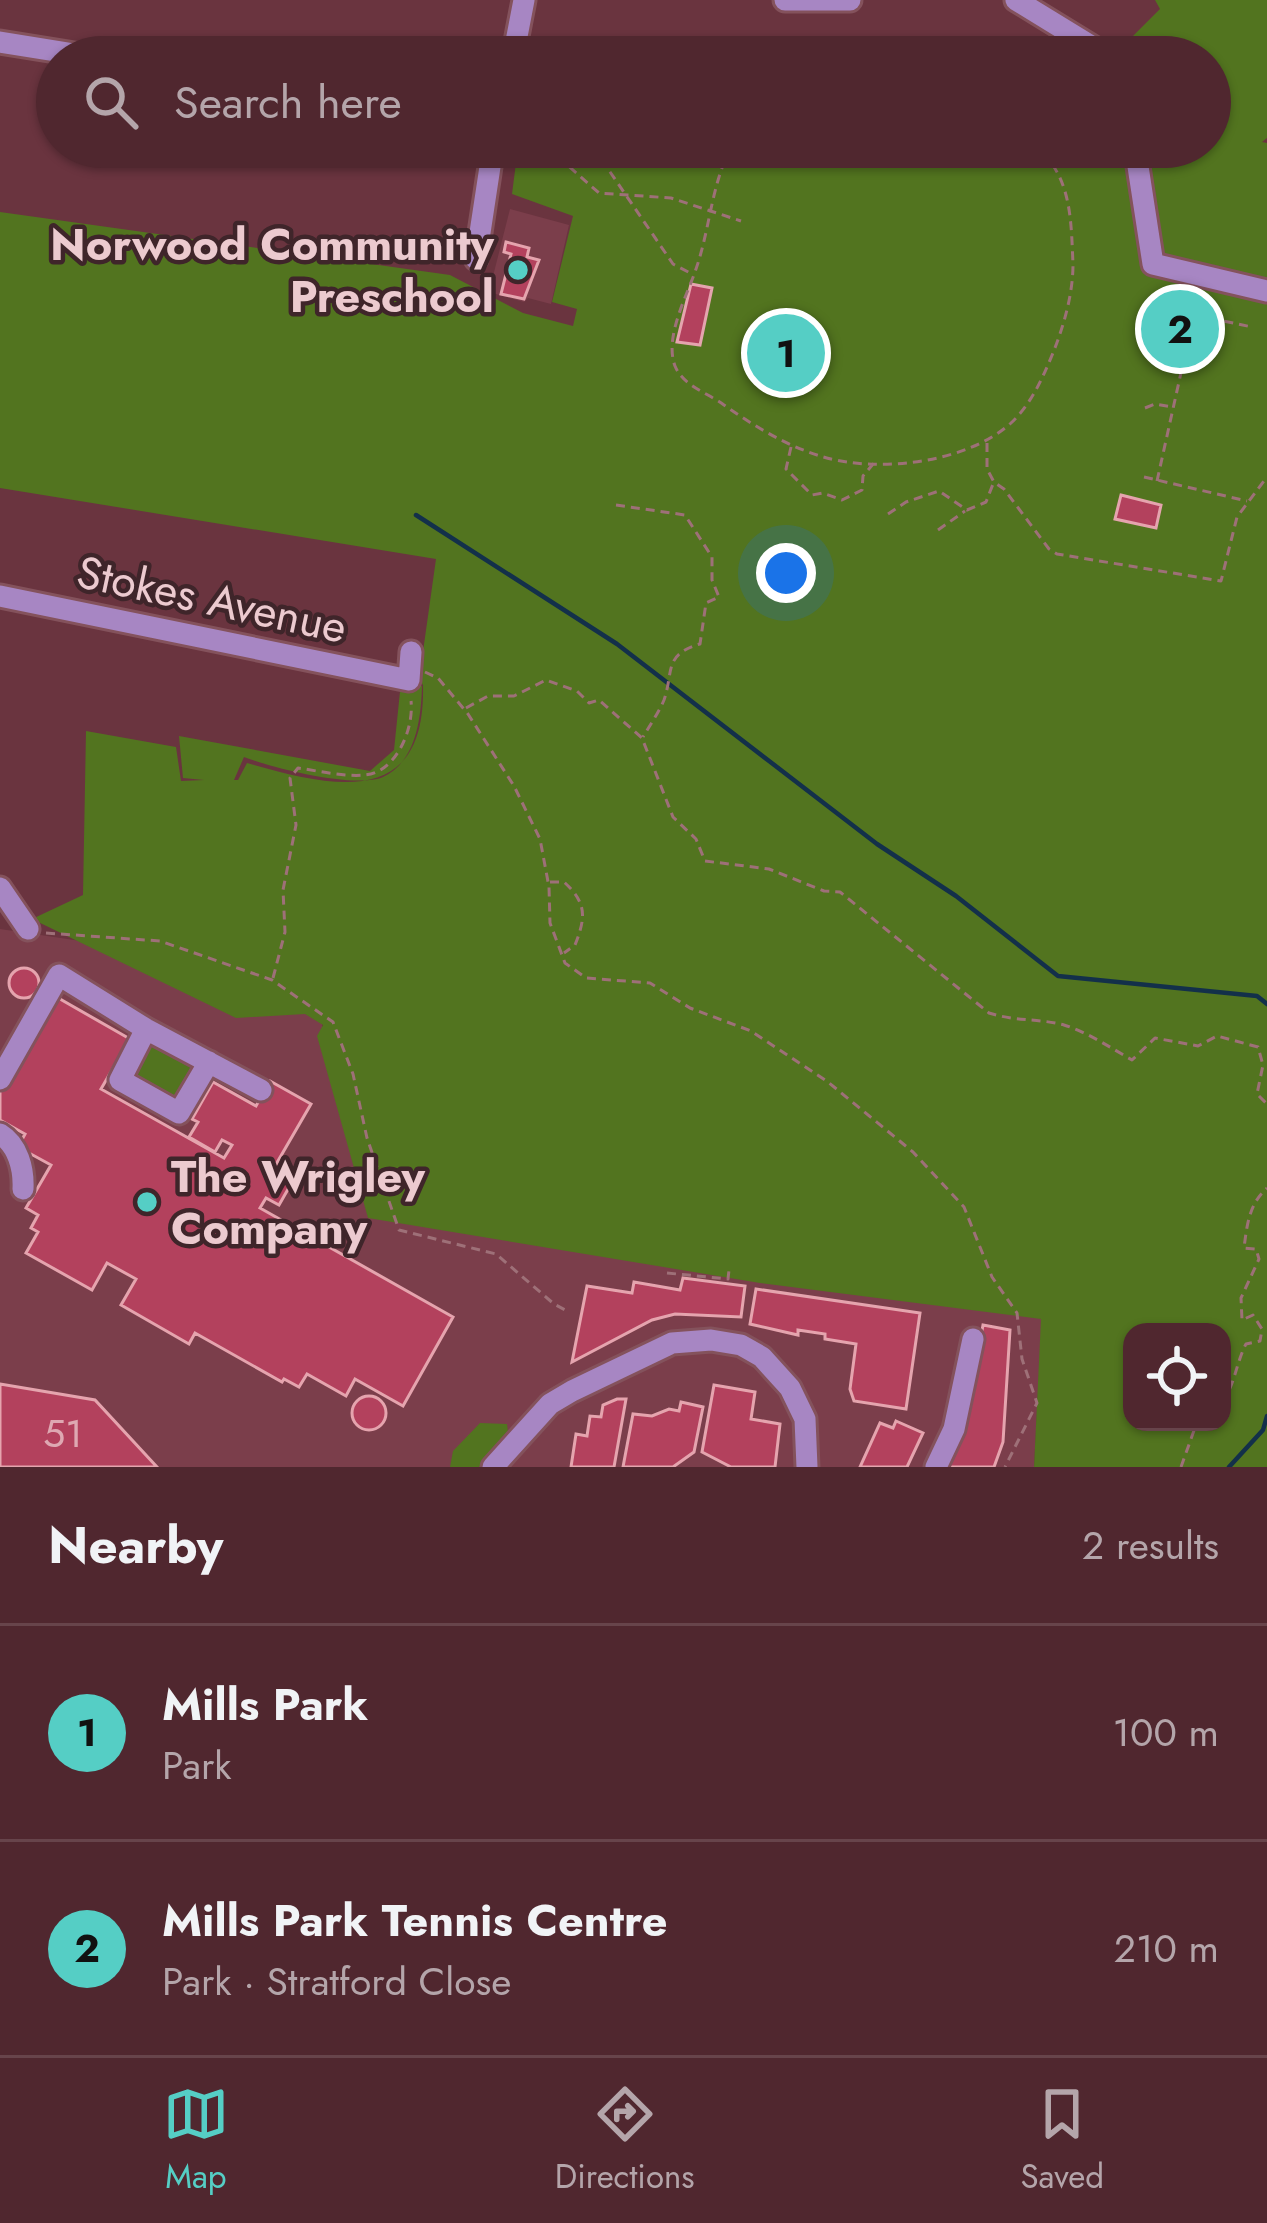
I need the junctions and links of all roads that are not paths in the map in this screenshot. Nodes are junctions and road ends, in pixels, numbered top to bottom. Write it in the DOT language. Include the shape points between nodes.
graph roads {
  1 [pos="524,0"];
  2 [pos="785,0"];
  3 [pos="850,0"];
  4 [pos="1016,0"];
  5 [pos="517,36"];
  6 [pos="1074,36"];
  7 [pos="0,42"];
  8 [pos="36,48"];
  9 [pos="490,168"];
  10 [pos="1138,168"];
  11 [pos="476,259"];
  12 [pos="1267,291"];
  13 [pos="0,596"];
  14 [pos="411,652"];
  15 [pos="0,888"];
  16 [pos="34,931"];
  17 [pos="146,1029"];
  18 [pos="209,1062"];
  19 [pos="0,1079"];
  20 [pos="261,1090"];
  21 [pos="0,1135"];
  22 [pos="23,1189"];
  23 [pos="973,1339"];
  24 [pos="493,1467"];
  25 [pos="807,1467"];
  26 [pos="936,1467"];
  1 -- 5 [label="street"];
  2 -- 3 [label="street"];
  4 -- 6 [label="street"];
  7 -- 8 [label="street"];
  9 -- 11 [label="street"];
  10 -- 12 [label="street" via="1153,264"];
  13 -- 14 [label="street, Stokes Avenue" via="409,686"];
  15 -- 16 [label="street"];
  17 -- 18 [label="street"];
  17 -- 18 [label="street" via="120,1080 179,1114"];
  17 -- 19 [label="street" via="59,976"];
  18 -- 20 [label="street"];
  21 -- 22 [label="street" via="13,1145"];
  23 -- 26 [label="street" via="954,1429"];
  24 -- 25 [label="street" via="572,1391 672,1343 711,1340 762,1357 790,1388 806,1419"];
}
